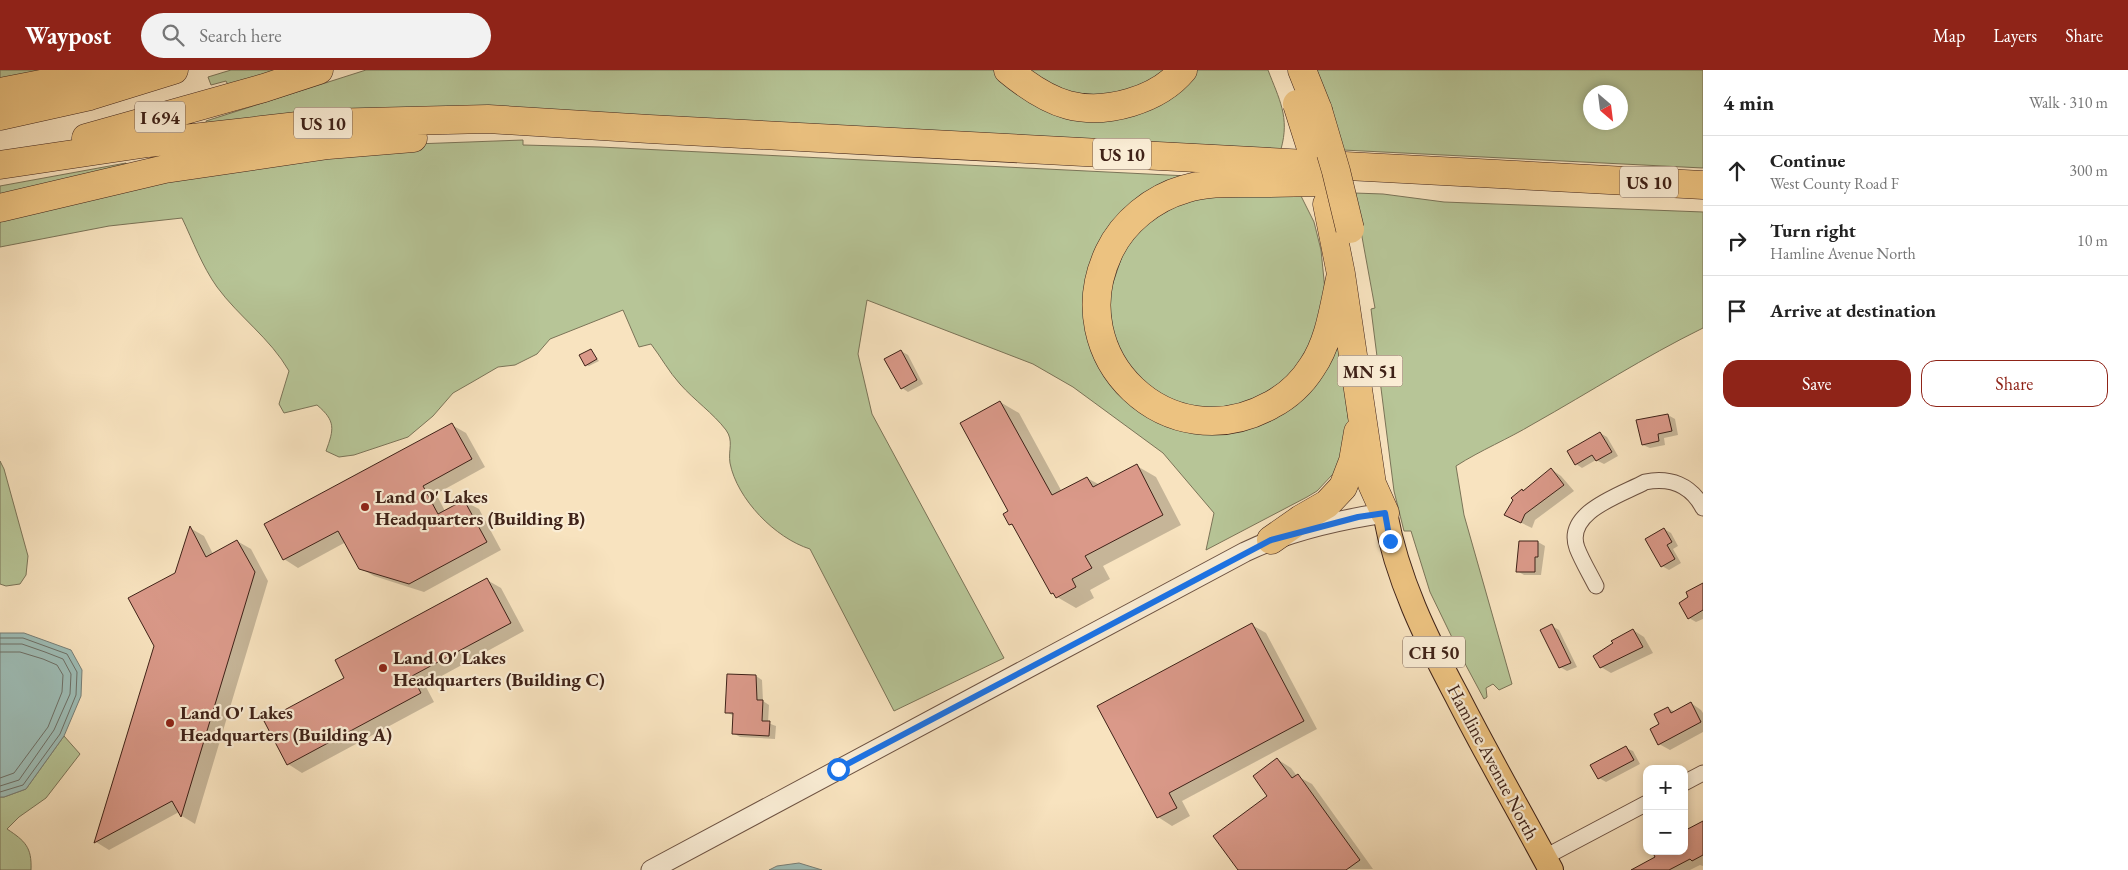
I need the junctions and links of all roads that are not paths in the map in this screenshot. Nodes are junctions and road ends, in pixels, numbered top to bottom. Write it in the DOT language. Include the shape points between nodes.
graph roads {
  1 [pos="174,70"];
  2 [pos="319,70"];
  3 [pos="1008,70"];
  4 [pos="1183,70"];
  5 [pos="1284,70"];
  6 [pos="1302,70"];
  7 [pos="141,80"];
  8 [pos="0,92"];
  9 [pos="1307,107"];
  10 [pos="0,116"];
  11 [pos="648,129"];
  12 [pos="0,163"];
  13 [pos="1595,179"];
  14 [pos="1703,185"];
  15 [pos="0,208"];
  16 [pos="1341,274"];
  17 [pos="1361,413"];
  18 [pos="1703,508"];
  19 [pos="1385,513"];
  20 [pos="1271,540"];
  21 [pos="1596,586"];
  22 [pos="1703,774"];
  23 [pos="1688,781"];
  24 [pos="1643,805"];
  25 [pos="1548,864"];
  26 [pos="651,870"];
  1 -- 7 [label="highway, I 694"];
  2 -- 12 [label="highway, I 694"];
  3 -- 4 [label="highway" via="1048,97 1069,105 1095,108 1146,96"];
  5 -- 9 [label="highway, Hamline Avenue North / MN 51"];
  6 -- 9 [label="highway, Hamline Avenue North / MN 51"];
  7 -- 8 [label="highway" via="113,70"];
  7 -- 10 [label="highway, I 694" via="90,96"];
  9 -- 16 [label="highway, Hamline Avenue North / MN 51, bridge"];
  9 -- 19 [label="highway, Hamline Avenue North / MN 51, bridge" via="1336,171 1350,229 1385,480"];
  11 -- 12 [label="highway, US 10" via="488,119 324,123"];
  11 -- 13 [label="highway, US 10"];
  11 -- 15 [label="highway" via="598,136 463,136 328,145 165,169"];
  13 -- 14 [label="highway, US 10"];
  13 -- 16 [label="highway" via="1215,183 1185,189 1155,202 1134,218 1114,240 1102,267 1096,294 1097,322 1104,348 1115,369 1133,391 1154,406 1179,416 1205,422 1229,420 1257,413 1299,385 1324,346"];
  16 -- 17 [label="highway, Hamline Avenue North / MN 51"];
  17 -- 19 [label="highway, Hamline Avenue North / MN 51" via="1372,484"];
  17 -- 20 [label="highway" via="1353,461 1343,488 1327,504"];
  18 -- 21 [label="street" via="1683,486 1667,480 1655,480 1589,511 1581,518 1574,533 1576,547"];
  19 -- 20 [label="street"];
  19 -- 25 [label="main road, Hamline Avenue North / CH 50" via="1390,541 1434,652 1502,784"];
  20 -- 26 [label="street"];
  22 -- 23 [label="street"];
  24 -- 25 [label="street"];
}
